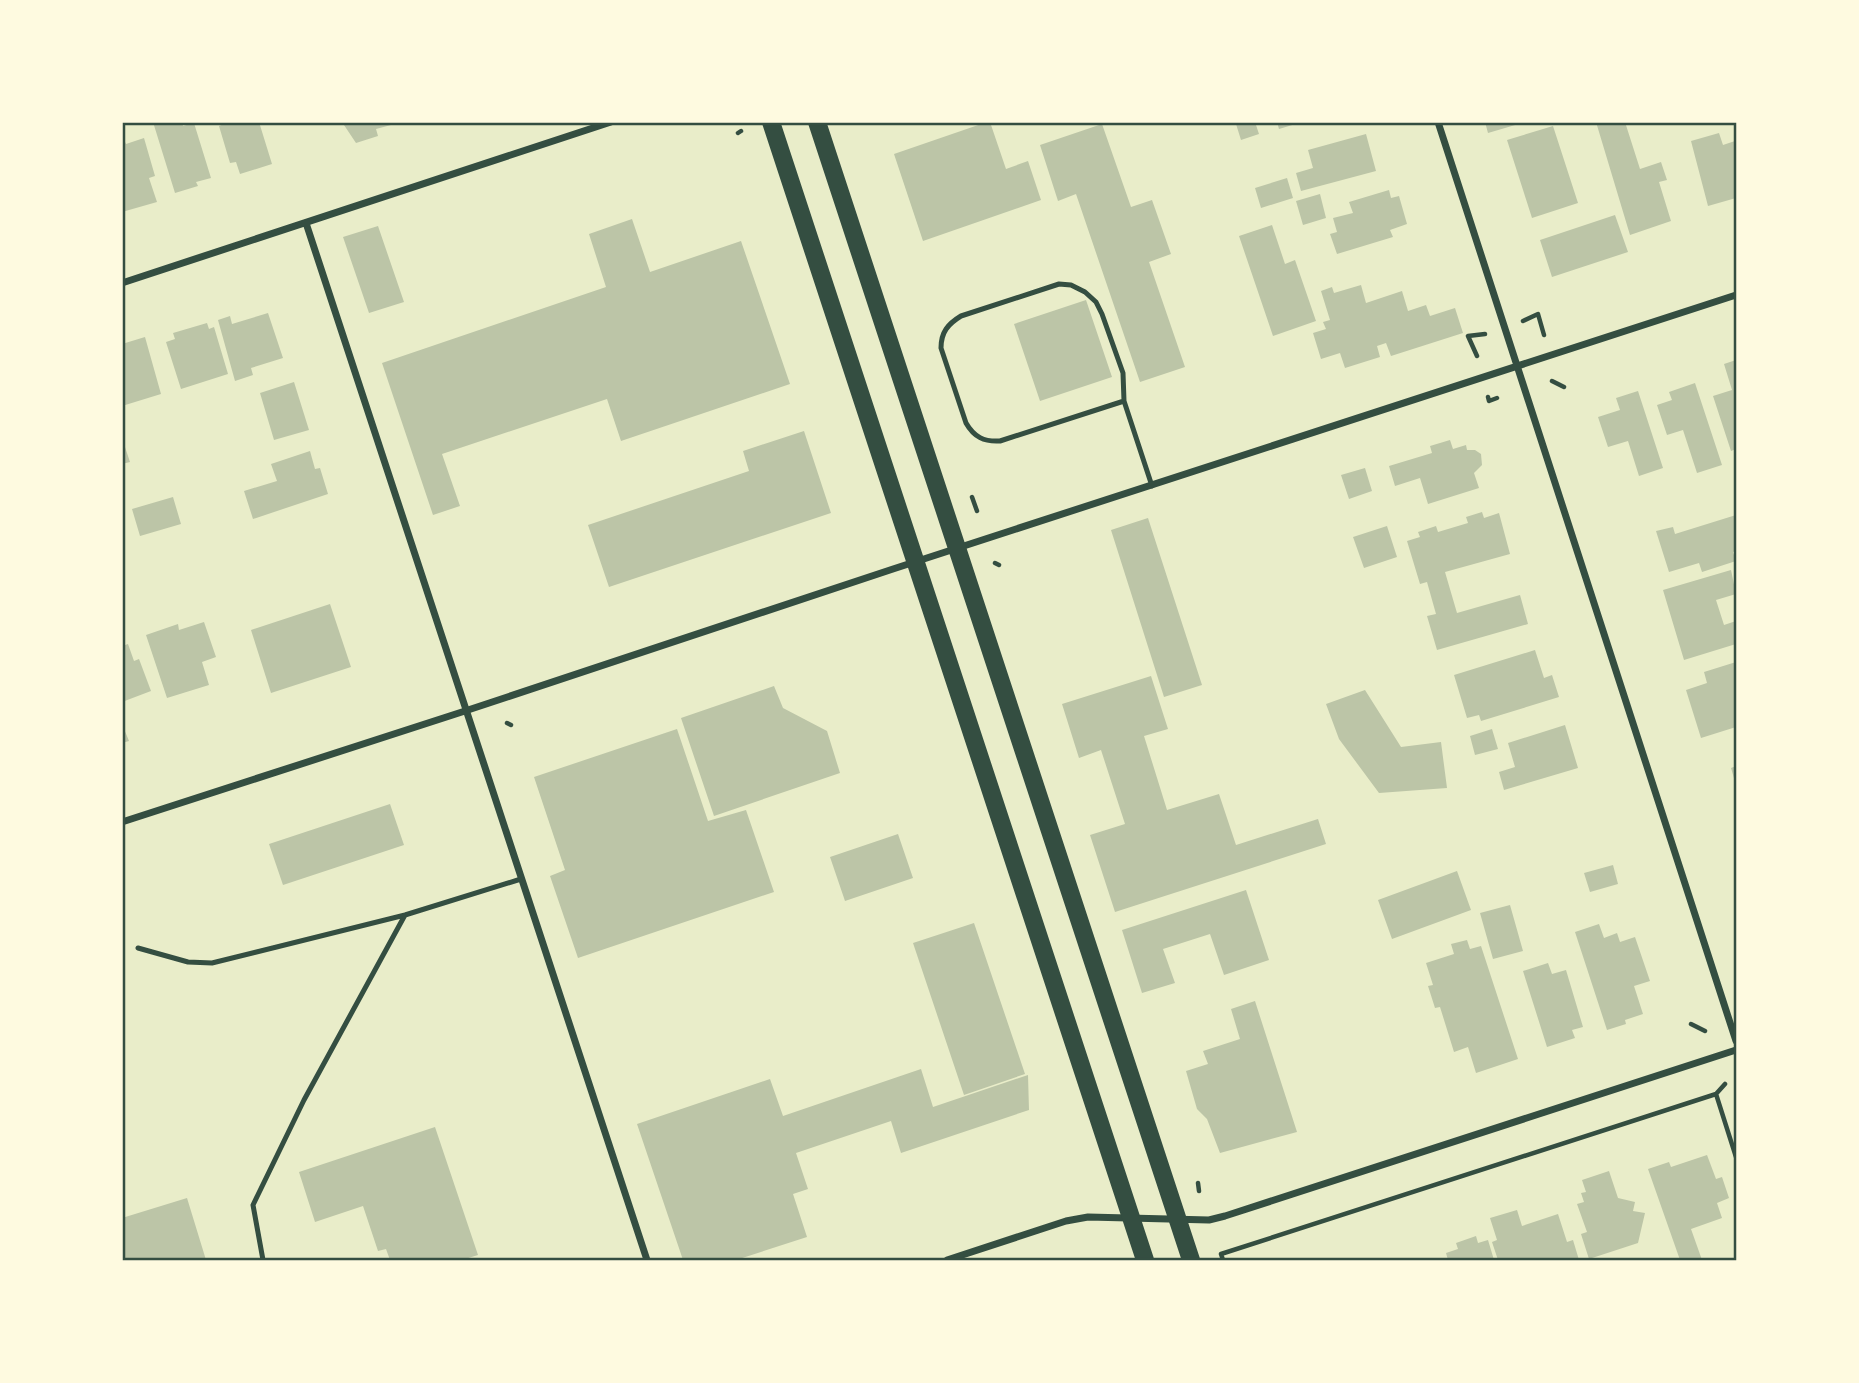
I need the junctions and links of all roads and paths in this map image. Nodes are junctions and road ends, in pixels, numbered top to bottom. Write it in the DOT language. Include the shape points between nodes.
graph roads {
  1 [pos="611,122"];
  2 [pos="771,122"];
  3 [pos="817,122"];
  4 [pos="1438,122"];
  5 [pos="306,223"];
  6 [pos="122,283"];
  7 [pos="1737,295"];
  8 [pos="1523,321"];
  9 [pos="1485,334"];
  10 [pos="1544,335"];
  11 [pos="1477,356"];
  12 [pos="1517,367"];
  13 [pos="1552,381"];
  14 [pos="1564,387"];
  15 [pos="1488,397"];
  16 [pos="1497,398"];
  17 [pos="1124,401"];
  18 [pos="1152,486"];
  19 [pos="972,497"];
  20 [pos="977,511"];
  21 [pos="958,549"];
  22 [pos="915,561"];
  23 [pos="465,711"];
  24 [pos="122,822"];
  25 [pos="521,879"];
  26 [pos="405,915"];
  27 [pos="138,948"];
  28 [pos="1691,1024"];
  29 [pos="1705,1031"];
  30 [pos="1737,1041"];
  31 [pos="1737,1050"];
  32 [pos="1725,1084"];
  33 [pos="1716,1094"];
  34 [pos="1737,1157"];
  35 [pos="1198,1183"];
  36 [pos="1199,1191"];
  37 [pos="1132,1218"];
  38 [pos="1177,1219"];
  39 [pos="1221,1254"];
  40 [pos="263,1261"];
  41 [pos="647,1261"];
  42 [pos="947,1261"];
  43 [pos="1145,1261"];
  44 [pos="1191,1261"];
  1 -- 5 [label="street"];
  2 -- 22 [label="main road"];
  3 -- 21 [label="main road"];
  4 -- 12 [label="street"];
  5 -- 6 [label="street"];
  5 -- 23 [label="street"];
  7 -- 12 [label="street"];
  8 -- 10 [label="path" via="1538,314"];
  9 -- 11 [label="path" via="1468,336"];
  12 -- 18 [label="street"];
  12 -- 30 [label="street"];
  13 -- 14 [label="path"];
  15 -- 16 [label="path" via="1489,401"];
  17 -- 17 [label="lane" via="1000,441 977,437 966,423 941,348 944,331 961,316 1059,284 1078,289 1096,302 1123,373"];
  17 -- 18 [label="lane"];
  18 -- 21 [label="street"];
  19 -- 20 [label="path"];
  21 -- 22 [label="street"];
  21 -- 38 [label="main road"];
  22 -- 23 [label="street"];
  22 -- 37 [label="main road"];
  23 -- 24 [label="street"];
  23 -- 25 [label="street"];
  25 -- 26 [label="lane"];
  25 -- 41 [label="street"];
  26 -- 27 [label="lane" via="212,963 188,962"];
  26 -- 40 [label="lane" via="253,1205"];
  28 -- 29 [label="path"];
  31 -- 38 [label="street" via="1226,1216"];
  32 -- 33 [label="path"];
  33 -- 34 [label="path"];
  33 -- 39 [label="path"];
  35 -- 36 [label="path"];
  37 -- 38 [label="street"];
  37 -- 42 [label="street" via="1066,1221"];
  37 -- 43 [label="main road"];
  38 -- 44 [label="main road"];
}
